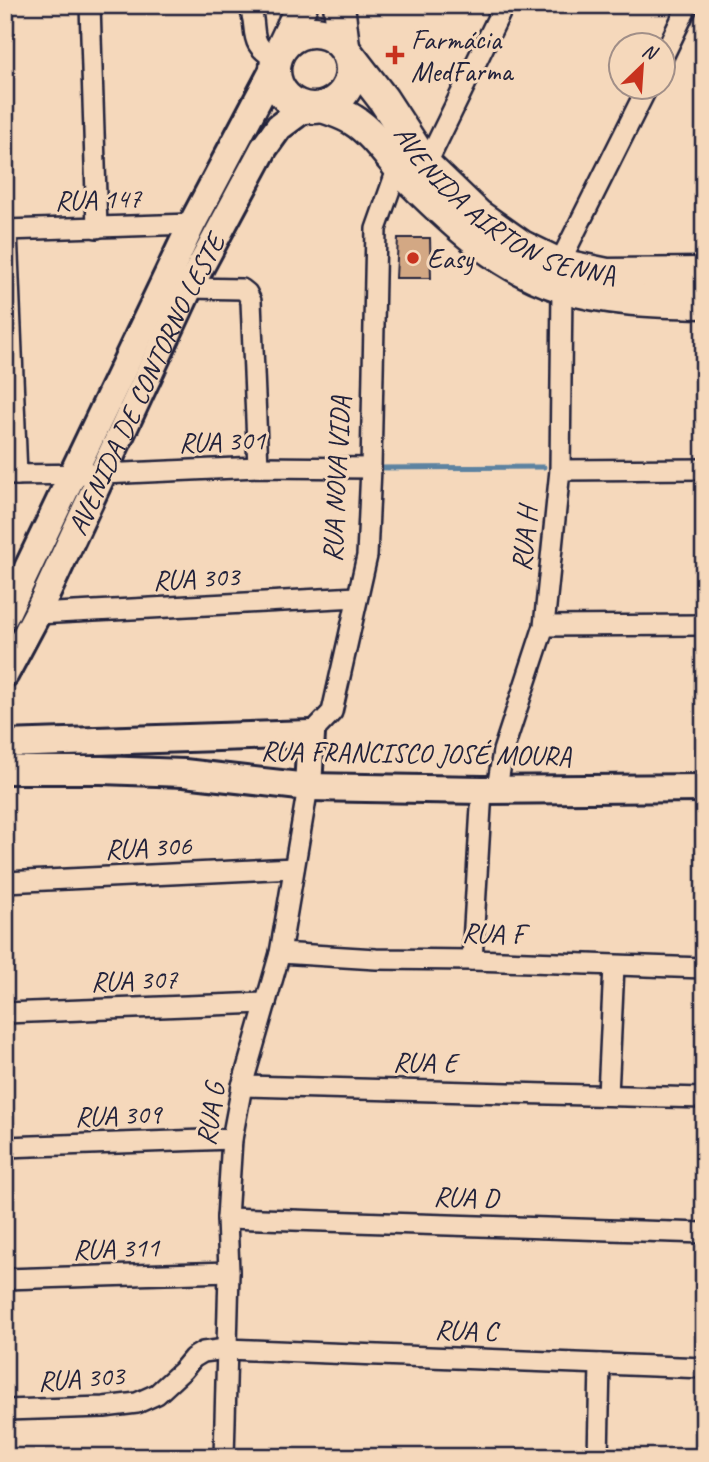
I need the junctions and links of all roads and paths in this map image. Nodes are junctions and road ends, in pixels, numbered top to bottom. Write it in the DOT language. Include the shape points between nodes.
graph roads {
  1 [pos="90,5"];
  2 [pos="247,5"];
  3 [pos="302,5"];
  4 [pos="339,5"];
  5 [pos="503,5"];
  6 [pos="688,5"];
  7 [pos="674,32"];
  8 [pos="346,50"];
  9 [pos="277,58"];
  10 [pos="642,102"];
  11 [pos="315,107"];
  12 [pos="412,166"];
  13 [pos="192,224"];
  14 [pos="97,228"];
  15 [pos="6,230"];
  16 [pos="704,273"];
  17 [pos="561,276"];
  18 [pos="189,288"];
  19 [pos="704,303"];
  20 [pos="258,467"];
  21 [pos="371,468"];
  22 [pos="704,469"];
  23 [pos="559,470"];
  24 [pos="75,473"];
  25 [pos="103,474"];
  26 [pos="11,475"];
  27 [pos="357,597"];
  28 [pos="37,614"];
  29 [pos="5,616"];
  30 [pos="704,625"];
  31 [pos="544,626"];
  32 [pos="5,674"];
  33 [pos="311,734"];
  34 [pos="5,744"];
  35 [pos="5,770"];
  36 [pos="308,787"];
  37 [pos="702,788"];
  38 [pos="489,790"];
  39 [pos="294,867"];
  40 [pos="5,882"];
  41 [pos="281,953"];
  42 [pos="472,960"];
  43 [pos="614,966"];
  44 [pos="704,968"];
  45 [pos="265,1003"];
  46 [pos="5,1013"];
  47 [pos="242,1086"];
  48 [pos="608,1095"];
  49 [pos="704,1098"];
  50 [pos="232,1139"];
  51 [pos="5,1147"];
  52 [pos="227,1218"];
  53 [pos="704,1233"];
  54 [pos="229,1272"];
  55 [pos="5,1279"];
  56 [pos="226,1349"];
  57 [pos="600,1364"];
  58 [pos="704,1367"];
  59 [pos="5,1410"];
  60 [pos="224,1457"];
  61 [pos="598,1457"];
  1 -- 14 [label="street"];
  2 -- 9 [label="street" via="252,10 256,40"];
  3 -- 9 [label="main road, AVENIDA DE CONTORNO LESTE"];
  4 -- 8 [label="main road"];
  5 -- 12 [label="street, RUA NOVA VIDA"];
  6 -- 7 [label="street"];
  8 -- 9 [label="main road" via="321,32 308,32 289,39"];
  8 -- 11 [label="main road" via="352,67 345,92 335,101"];
  8 -- 12 [label="main road, AVENIDA AIRTON SENNA" via="383,99"];
  9 -- 11 [label="main road" via="276,78 284,94 298,106"];
  9 -- 13 [label="street, AVENIDA DE CONTORNO LESTE"];
  10 -- 17 [label="street"];
  11 -- 12 [label="main road, AVENIDA AIRTON SENNA" via="354,120"];
  11 -- 18 [label="street, AVENIDA DE CONTORNO LESTE" via="279,127 264,148"];
  12 -- 17 [label="main road, AVENIDA AIRTON SENNA" via="454,221 505,261 531,275"];
  12 -- 21 [label="street, RUA NOVA VIDA" via="376,229"];
  13 -- 14 [label="street, RUA 147"];
  13 -- 24 [label="street, AVENIDA DE CONTORNO LESTE"];
  14 -- 15 [label="street, RUA 147"];
  15 -- 26 [label="street"];
  16 -- 17 [label="main road, AVENIDA AIRTON SENNA"];
  17 -- 19 [label="main road, AVENIDA AIRTON SENNA" via="633,300"];
  17 -- 23 [label="street, RUA H"];
  18 -- 20 [label="street" via="242,289 251,301"];
  18 -- 25 [label="street, AVENIDA DE CONTORNO LESTE"];
  20 -- 21 [label="street, RUA 301"];
  20 -- 25 [label="street, RUA 301"];
  21 -- 27 [label="street, RUA NOVA VIDA" via="367,556"];
  22 -- 23 [label="street"];
  23 -- 31 [label="street, RUA H"];
  24 -- 25 [label="street, RUA 301"];
  24 -- 26 [label="street, RUA 301"];
  24 -- 29 [label="street, AVENIDA DE CONTORNO LESTE"];
  25 -- 28 [label="street, AVENIDA DE CONTORNO LESTE"];
  27 -- 28 [label="street, RUA 303"];
  27 -- 33 [label="street, RUA NOVA VIDA" via="332,712"];
  28 -- 32 [label="street, AVENIDA DE CONTORNO LESTE"];
  30 -- 31 [label="street"];
  31 -- 38 [label="street, RUA H"];
  33 -- 34 [label="street, RUA FRANCISCO JOSÉ MOURA"];
  33 -- 36 [label="street"];
  35 -- 36 [label="street, RUA FRANCISCO JOSÉ MOURA" via="184,773"];
  36 -- 38 [label="street, RUA FRANCISCO JOSÉ MOURA"];
  36 -- 39 [label="street, RUA G"];
  37 -- 38 [label="street, RUA FRANCISCO JOSÉ MOURA"];
  38 -- 42 [label="street, RUA H"];
  39 -- 40 [label="street, RUA 306"];
  39 -- 41 [label="street, RUA G"];
  41 -- 42 [label="street, RUA F"];
  41 -- 45 [label="street, RUA G"];
  42 -- 43 [label="street, RUA F"];
  43 -- 44 [label="street, RUA F"];
  43 -- 48 [label="street"];
  45 -- 46 [label="street, RUA 307"];
  45 -- 47 [label="street, RUA G"];
  47 -- 48 [label="street, RUA E"];
  47 -- 50 [label="street, RUA G"];
  48 -- 49 [label="street, RUA E"];
  50 -- 51 [label="street, RUA 309"];
  50 -- 52 [label="street, RUA G"];
  52 -- 53 [label="street, RUA D"];
  52 -- 54 [label="street, RUA G"];
  54 -- 55 [label="street, RUA 311"];
  54 -- 56 [label="street, RUA G"];
  56 -- 57 [label="street, RUA C"];
  56 -- 59 [label="street, RUA 303" via="193,1357 158,1394 137,1403"];
  56 -- 60 [label="street, RUA G"];
  57 -- 58 [label="street, RUA C"];
  57 -- 61 [label="street"];
}
